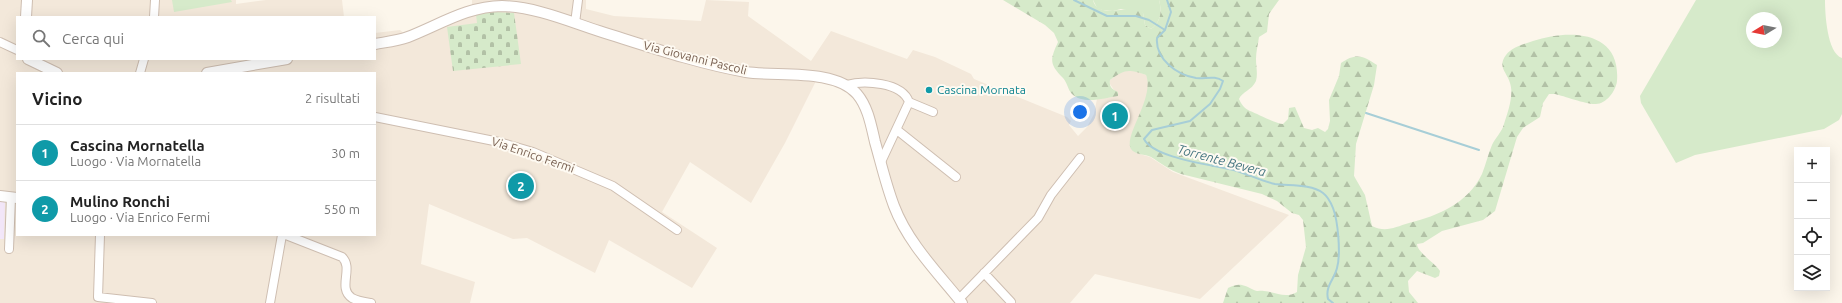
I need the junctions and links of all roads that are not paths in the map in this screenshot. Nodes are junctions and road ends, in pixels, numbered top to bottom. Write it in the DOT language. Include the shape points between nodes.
graph roads {
  1 [pos="27,0"];
  2 [pos="155,0"];
  3 [pos="578,0"];
  4 [pos="26,16"];
  5 [pos="154,16"];
  6 [pos="575,23"];
  7 [pos="0,42"];
  8 [pos="376,44"];
  9 [pos="16,50"];
  10 [pos="30,60"];
  11 [pos="144,60"];
  12 [pos="282,60"];
  13 [pos="228,71"];
  14 [pos="55,72"];
  15 [pos="140,72"];
  16 [pos="218,72"];
  17 [pos="846,85"];
  18 [pos="909,102"];
  19 [pos="933,112"];
  20 [pos="376,117"];
  21 [pos="897,130"];
  22 [pos="1080,158"];
  23 [pos="881,162"];
  24 [pos="956,178"];
  25 [pos="0,196"];
  26 [pos="14,198"];
  27 [pos="677,230"];
  28 [pos="100,236"];
  29 [pos="282,236"];
  30 [pos="289,236"];
  31 [pos="9,249"];
  32 [pos="984,273"];
  33 [pos="961,301"];
  34 [pos="1011,302"];
  35 [pos="152,303"];
  36 [pos="270,303"];
  37 [pos="371,303"];
  1 -- 4 [label="street"];
  2 -- 5 [label="street"];
  3 -- 6 [label="street"];
  6 -- 8 [label="street, Via Giovanni Pascoli" via="524,9 487,7 454,17 403,39"];
  6 -- 17 [label="street, Via Giovanni Pascoli" via="683,57 732,69 818,77"];
  7 -- 9 [label="street"];
  10 -- 14 [label="street"];
  11 -- 15 [label="street"];
  12 -- 13 [label="street"];
  13 -- 16 [label="street"];
  17 -- 18 [label="street" via="858,83 894,88 905,94"];
  17 -- 23 [label="street, Via Giovanni Pascoli" via="857,94 866,109"];
  18 -- 19 [label="street"];
  18 -- 21 [label="street"];
  20 -- 27 [label="street, Via Enrico Fermi" via="499,142 533,152 613,186"];
  21 -- 23 [label="street"];
  21 -- 24 [label="street"];
  22 -- 32 [label="street" via="1055,188 1038,218"];
  23 -- 33 [label="street, Via Giovanni Pascoli" via="894,206 902,223"];
  25 -- 26 [label="street"];
  26 -- 31 [label="street"];
  28 -- 35 [label="street" via="98,297"];
  29 -- 36 [label="street"];
  30 -- 37 [label="street" via="342,257 347,268 345,287 348,294 356,300"];
  32 -- 33 [label="street"];
  32 -- 34 [label="street"];
}
